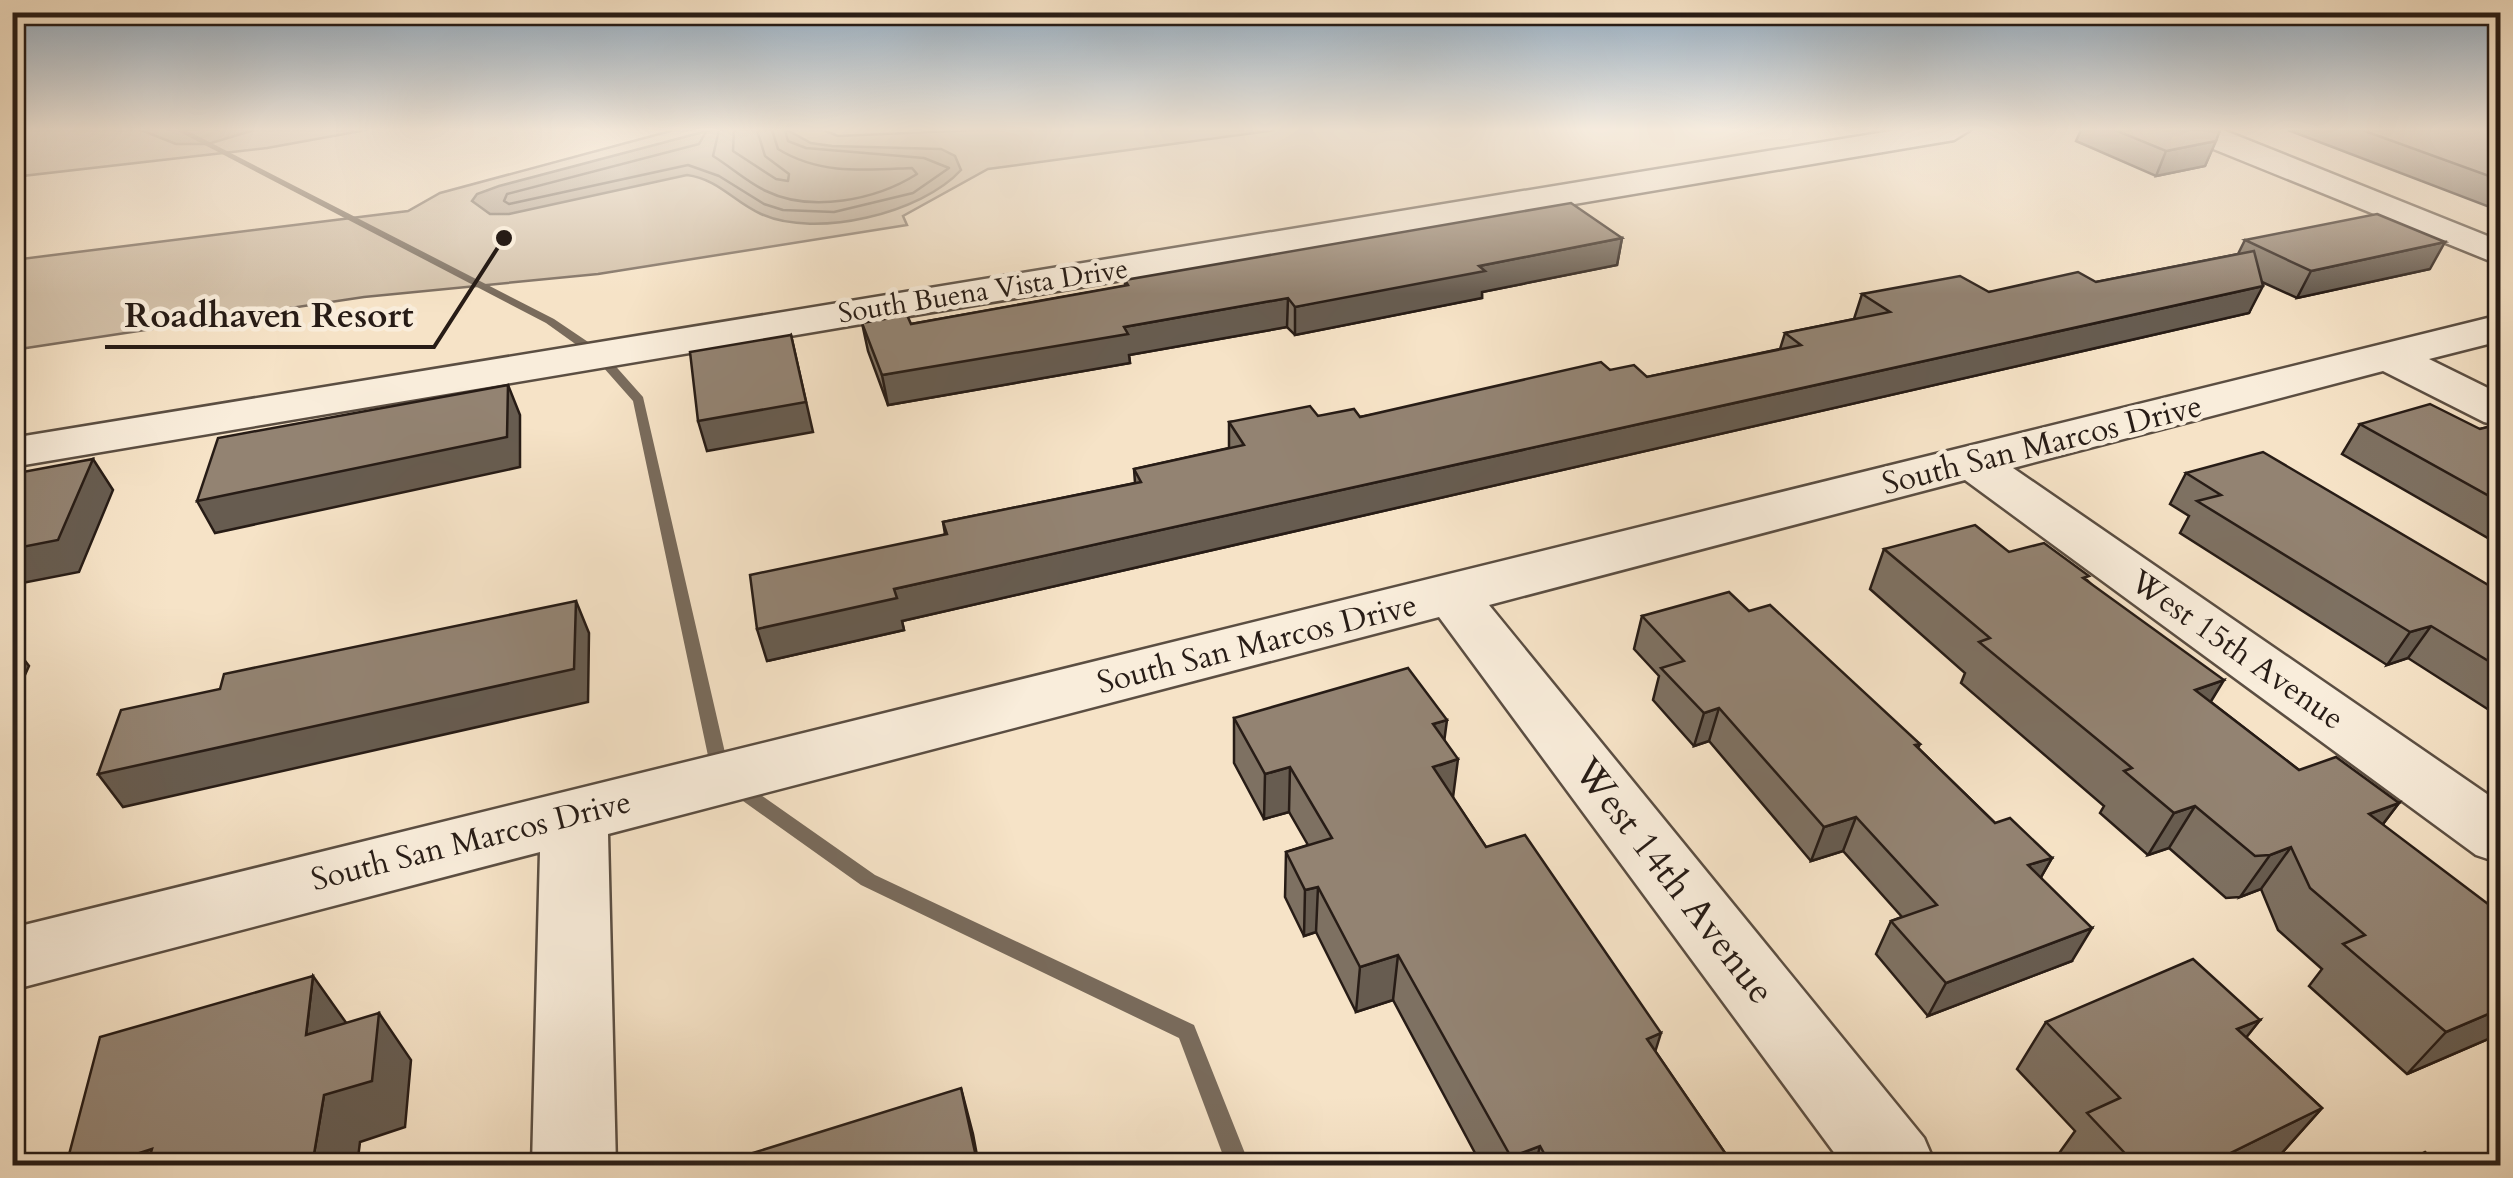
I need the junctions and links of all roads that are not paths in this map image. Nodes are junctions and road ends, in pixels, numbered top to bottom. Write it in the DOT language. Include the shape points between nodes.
graph roads {
  1 [pos="1623,185"];
  2 [pos="2330,185"];
  3 [pos="2500,254"];
  4 [pos="2500,328"];
  5 [pos="2387,356"];
  6 [pos="2500,412"];
  7 [pos="12,453"];
  8 [pos="1974,464"];
  9 [pos="1452,596"];
  10 [pos="574,815"];
  11 [pos="2500,837"];
  12 [pos="12,959"];
  13 [pos="574,1166"];
  14 [pos="1894,1166"];
  1 -- 7 [label="street, South Buena Vista Drive"];
  2 -- 3 [label="street"];
  4 -- 5 [label="street, South San Marcos Drive"];
  5 -- 6 [label="street"];
  5 -- 8 [label="street, South San Marcos Drive"];
  8 -- 9 [label="street, South San Marcos Drive"];
  8 -- 11 [label="street, West 15th Avenue"];
  9 -- 10 [label="street, South San Marcos Drive"];
  9 -- 14 [label="street, West 14th Avenue"];
  10 -- 12 [label="street, South San Marcos Drive"];
  10 -- 13 [label="street"];
}
